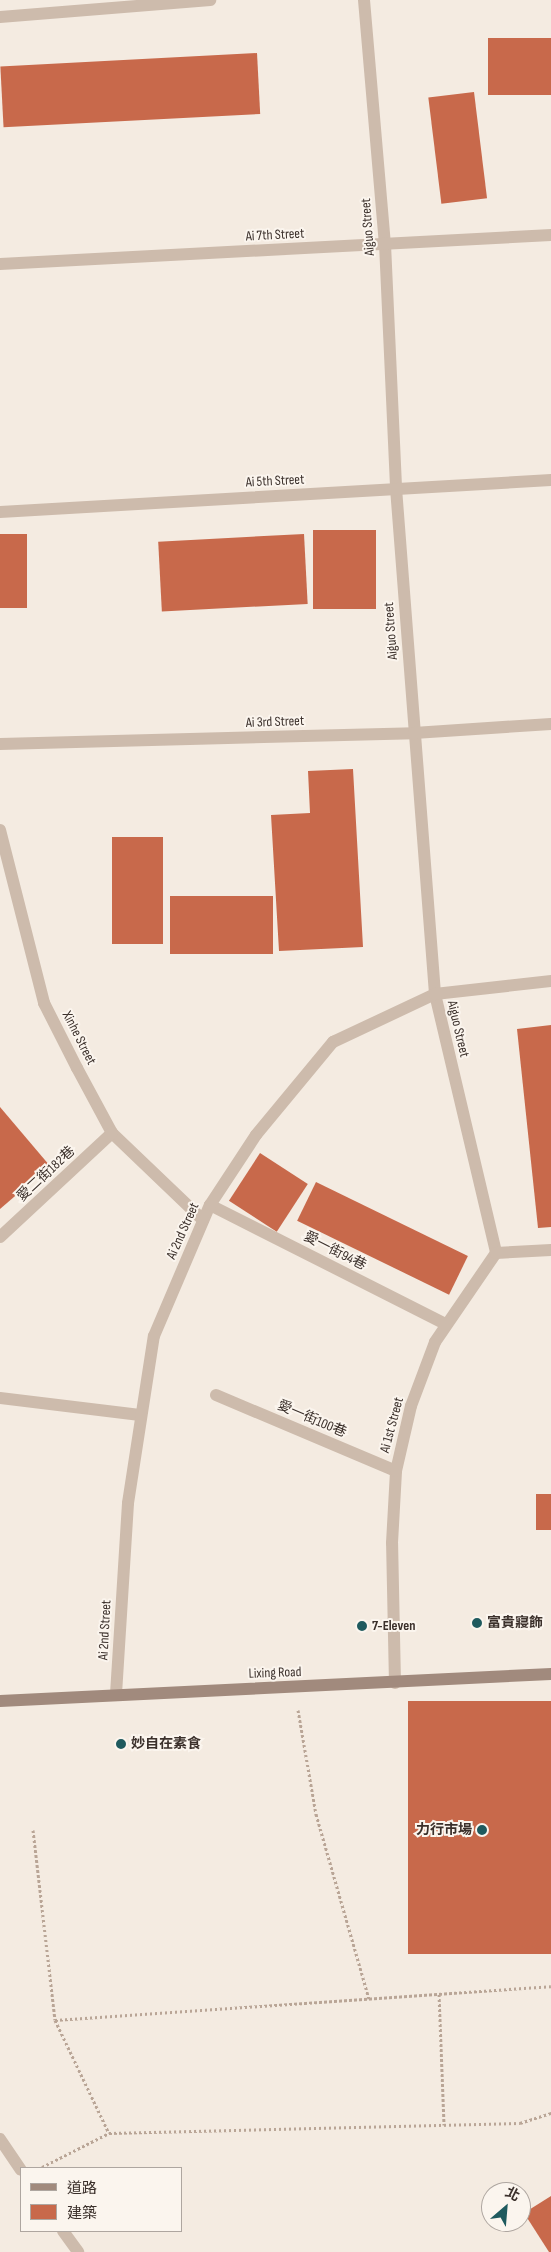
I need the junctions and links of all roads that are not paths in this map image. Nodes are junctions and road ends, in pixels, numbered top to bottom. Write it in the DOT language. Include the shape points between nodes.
graph roads {
  1 [pos="210,0"];
  2 [pos="364,0"];
  3 [pos="0,17"];
  4 [pos="551,236"];
  5 [pos="385,244"];
  6 [pos="0,264"];
  7 [pos="551,480"];
  8 [pos="396,488"];
  9 [pos="0,512"];
  10 [pos="551,724"];
  11 [pos="414,733"];
  12 [pos="0,744"];
  13 [pos="0,830"];
  14 [pos="551,981"];
  15 [pos="435,994"];
  16 [pos="112,1133"];
  17 [pos="210,1204"];
  18 [pos="203,1220"];
  19 [pos="0,1238"];
  20 [pos="551,1250"];
  21 [pos="496,1253"];
  22 [pos="446,1324"];
  23 [pos="216,1395"];
  24 [pos="0,1398"];
  25 [pos="140,1415"];
  26 [pos="396,1471"];
  27 [pos="551,1674"];
  28 [pos="395,1682"];
  29 [pos="116,1694"];
  30 [pos="0,1701"];
  31 [pos="0,2139"];
  32 [pos="20,2169"];
  33 [pos="64,2232"];
  34 [pos="78,2252"];
  1 -- 3 [label="street"];
  2 -- 5 [label="street, Aiguo Street"];
  4 -- 5 [label="street, Ai 7th Street"];
  5 -- 6 [label="street, Ai 7th Street"];
  5 -- 8 [label="street, Aiguo Street"];
  7 -- 8 [label="street, Ai 5th Street"];
  8 -- 9 [label="street, Ai 5th Street"];
  8 -- 11 [label="street, Aiguo Street"];
  10 -- 11 [label="street, Ai 3rd Street"];
  11 -- 12 [label="street, Ai 3rd Street"];
  11 -- 15 [label="street, Aiguo Street"];
  13 -- 16 [label="street, Xinhe Street" via="44,1003"];
  14 -- 15 [label="street, Ai 2nd Street"];
  15 -- 17 [label="street, Ai 2nd Street" via="333,1042 256,1135"];
  15 -- 21 [label="street, Aiguo Street"];
  16 -- 18 [label="street, Xinhe Street"];
  16 -- 19 [label="street, 愛二街182巷"];
  17 -- 18 [label="street, Ai 2nd Street"];
  17 -- 22 [label="street, 愛一街94巷"];
  18 -- 25 [label="street, Ai 2nd Street" via="154,1336"];
  20 -- 21 [label="street"];
  21 -- 22 [label="street, Ai 1st Street"];
  22 -- 26 [label="street, Ai 1st Street" via="435,1342 411,1406"];
  23 -- 26 [label="street, 愛一街100巷"];
  24 -- 25 [label="street"];
  25 -- 29 [label="street, Ai 2nd Street" via="128,1503"];
  26 -- 28 [label="street, Ai 1st Street" via="392,1543"];
  27 -- 28 [label="street, Lixing Road"];
  28 -- 29 [label="street, Lixing Road"];
  29 -- 30 [label="street, Lixing Road"];
  31 -- 32 [label="street"];
  33 -- 34 [label="street"];
}
